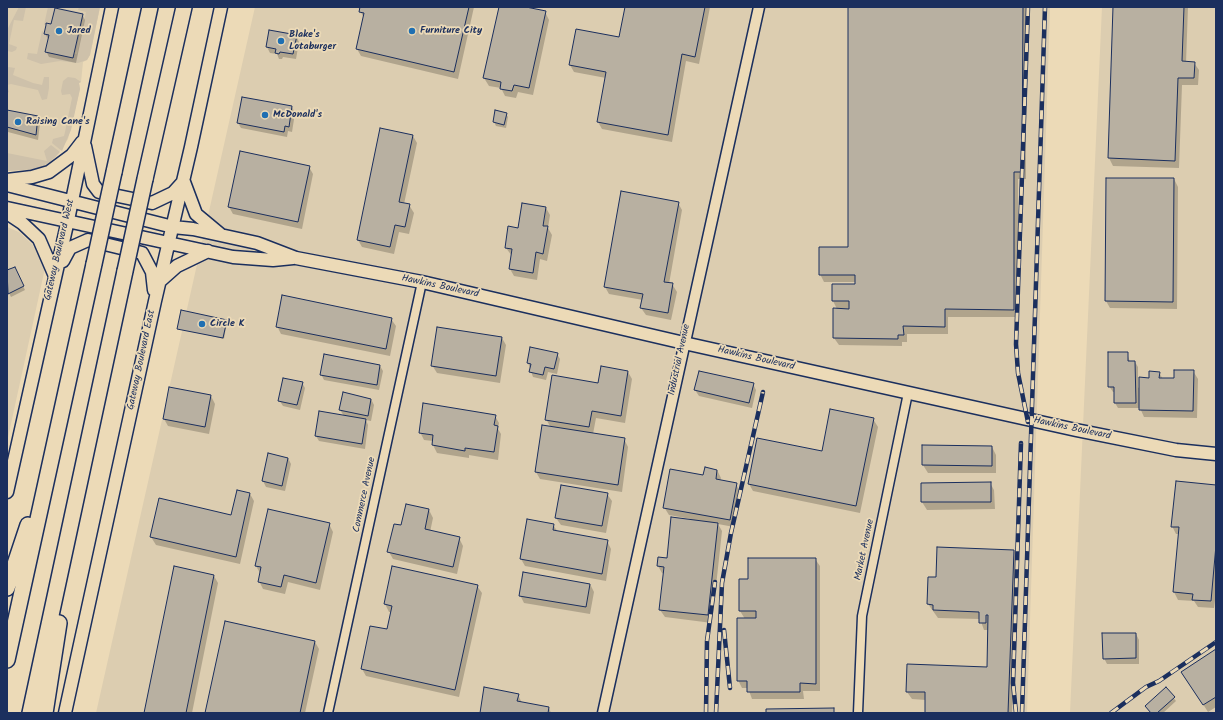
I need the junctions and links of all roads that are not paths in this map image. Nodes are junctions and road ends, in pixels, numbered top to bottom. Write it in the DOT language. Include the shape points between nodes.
graph roads {
  1 [pos="112,7"];
  2 [pos="150,7"];
  3 [pos="184,7"];
  4 [pos="195,7"];
  5 [pos="221,7"];
  6 [pos="759,7"];
  7 [pos="177,41"];
  8 [pos="84,139"];
  9 [pos="7,180"];
  10 [pos="183,181"];
  11 [pos="7,184"];
  12 [pos="72,201"];
  13 [pos="7,208"];
  14 [pos="7,213"];
  15 [pos="68,220"];
  16 [pos="173,227"];
  17 [pos="220,235"];
  18 [pos="169,243"];
  19 [pos="208,251"];
  20 [pos="296,258"];
  21 [pos="55,276"];
  22 [pos="159,282"];
  23 [pos="422,282"];
  24 [pos="155,301"];
  25 [pos="684,343"];
  26 [pos="908,393"];
  27 [pos="1216,454"];
  28 [pos="51,456"];
  29 [pos="7,492"];
  30 [pos="76,505"];
  31 [pos="7,588"];
  32 [pos="7,660"];
  33 [pos="30,713"];
  34 [pos="45,713"];
  35 [pos="65,713"];
  36 [pos="328,713"];
  37 [pos="603,713"];
  38 [pos="858,713"];
  1 -- 8 [label="main road, Gateway Boulevard West"];
  2 -- 28 [label="highway, bridge"];
  3 -- 7 [label="highway"];
  4 -- 7 [label="highway"];
  5 -- 10 [label="main road, Gateway Boulevard East"];
  6 -- 25 [label="street, Industrial Avenue"];
  7 -- 30 [label="highway, bridge"];
  8 -- 9 [label="main road" via="72,154 49,172"];
  8 -- 10 [label="main road" via="93,184 99,192 152,203 173,193"];
  8 -- 12 [label="main road, Gateway Boulevard West"];
  10 -- 16 [label="main road, Gateway Boulevard East"];
  10 -- 17 [label="main road" via="196,214"];
  11 -- 12 [label="main road, Hawkins Boulevard"];
  12 -- 15 [label="main road, Gateway Boulevard West"];
  12 -- 16 [label="main road, Hawkins Boulevard"];
  13 -- 15 [label="main road, Hawkins Boulevard"];
  14 -- 21 [label="main road" via="39,239"];
  15 -- 18 [label="main road, Hawkins Boulevard"];
  15 -- 21 [label="main road, Gateway Boulevard West"];
  16 -- 17 [label="main road, Hawkins Boulevard"];
  16 -- 18 [label="main road, Gateway Boulevard East"];
  17 -- 20 [label="main road, Hawkins Boulevard" via="257,243"];
  18 -- 19 [label="main road, Hawkins Boulevard"];
  18 -- 22 [label="main road, Gateway Boulevard East"];
  19 -- 20 [label="main road, Hawkins Boulevard" via="233,257 273,260"];
  19 -- 22 [label="main road" via="177,266"];
  20 -- 23 [label="main road, Hawkins Boulevard"];
  21 -- 24 [label="main road" via="70,248 80,242 88,240 142,253 152,272"];
  21 -- 29 [label="main road, Gateway Boulevard West"];
  22 -- 24 [label="main road, Gateway Boulevard East"];
  23 -- 25 [label="main road, Hawkins Boulevard"];
  23 -- 36 [label="street, Commerce Avenue"];
  24 -- 35 [label="main road, Gateway Boulevard East"];
  25 -- 26 [label="main road, Hawkins Boulevard"];
  25 -- 37 [label="street, Industrial Avenue"];
  26 -- 27 [label="main road, Hawkins Boulevard" via="1176,450"];
  26 -- 38 [label="street, Market Avenue" via="862,616"];
  28 -- 31 [label="highway"];
  28 -- 32 [label="highway"];
  30 -- 33 [label="highway"];
  30 -- 34 [label="highway"];
}
